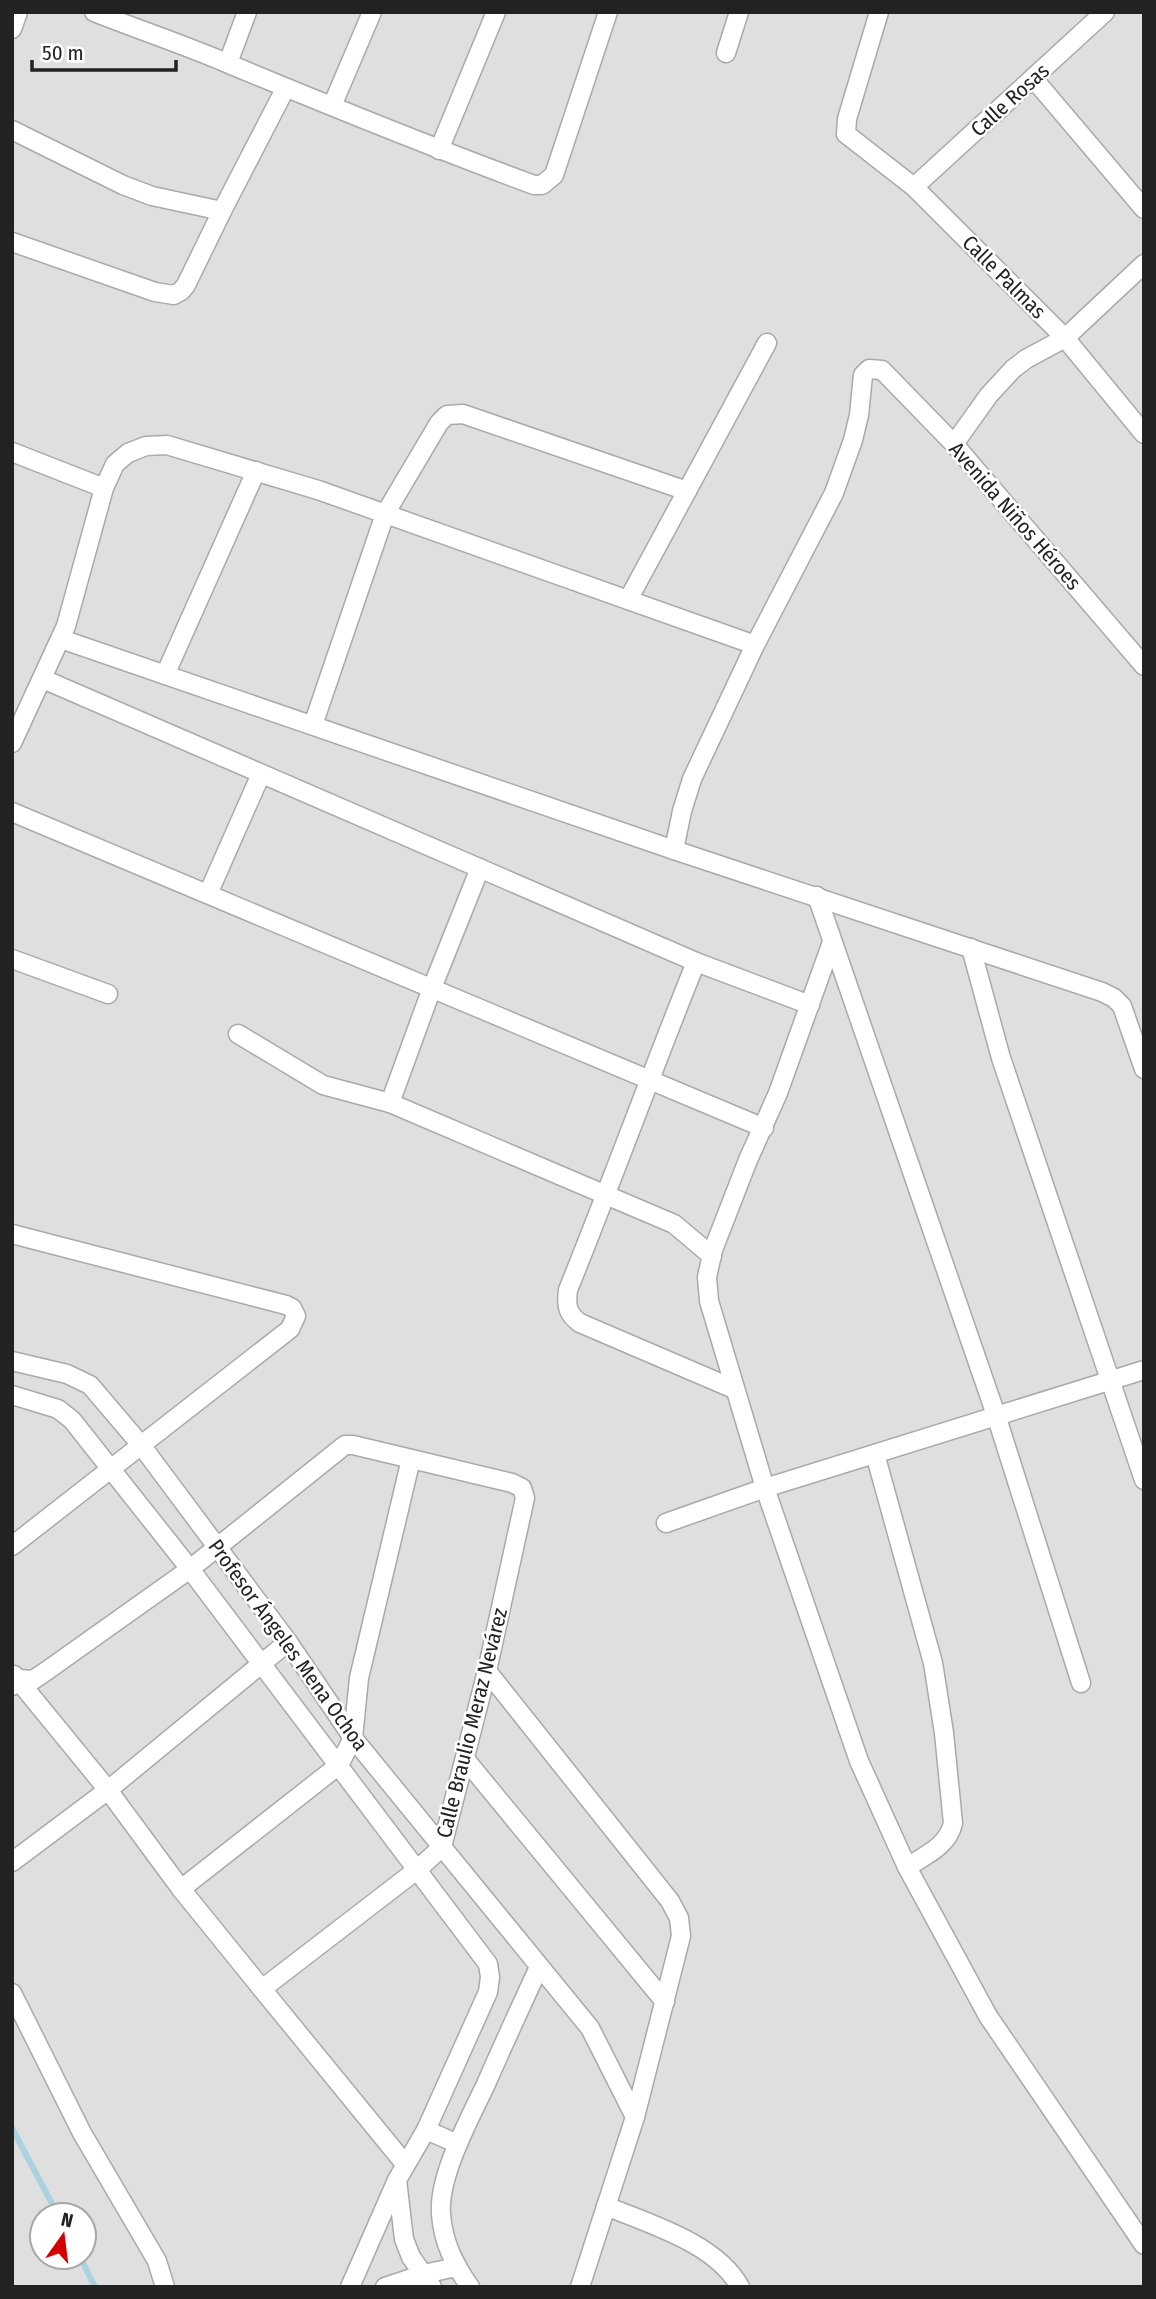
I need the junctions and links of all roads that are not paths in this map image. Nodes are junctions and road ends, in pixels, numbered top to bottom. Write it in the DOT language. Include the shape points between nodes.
graph roads {
  1 [pos="18,12"];
  2 [pos="94,12"];
  3 [pos="247,12"];
  4 [pos="372,12"];
  5 [pos="496,12"];
  6 [pos="608,12"];
  7 [pos="739,12"];
  8 [pos="879,12"];
  9 [pos="1105,12"];
  10 [pos="119,17"];
  11 [pos="12,29"];
  12 [pos="726,53"];
  13 [pos="228,63"];
  14 [pos="1033,78"];
  15 [pos="285,89"];
  16 [pos="332,106"];
  17 [pos="12,130"];
  18 [pos="439,150"];
  19 [pos="914,187"];
  20 [pos="1144,209"];
  21 [pos="222,211"];
  22 [pos="12,242"];
  23 [pos="1144,264"];
  24 [pos="1065,338"];
  25 [pos="767,343"];
  26 [pos="1144,434"];
  27 [pos="954,444"];
  28 [pos="12,452"];
  29 [pos="256,471"];
  30 [pos="104,488"];
  31 [pos="687,491"];
  32 [pos="385,514"];
  33 [pos="628,600"];
  34 [pos="61,639"];
  35 [pos="755,645"];
  36 [pos="1144,666"];
  37 [pos="165,675"];
  38 [pos="43,679"];
  39 [pos="313,725"];
  40 [pos="12,743"];
  41 [pos="261,774"];
  42 [pos="12,812"];
  43 [pos="674,850"];
  44 [pos="480,868"];
  45 [pos="208,894"];
  46 [pos="817,896"];
  47 [pos="832,942"];
  48 [pos="971,948"];
  49 [pos="12,959"];
  50 [pos="696,962"];
  51 [pos="432,988"];
  52 [pos="108,994"];
  53 [pos="810,1005"];
  54 [pos="238,1034"];
  55 [pos="1144,1069"];
  56 [pos="648,1080"];
  57 [pos="390,1103"];
  58 [pos="764,1128"];
  59 [pos="607,1194"];
  60 [pos="12,1234"];
  61 [pos="712,1256"];
  62 [pos="12,1361"];
  63 [pos="1144,1370"];
  64 [pos="1112,1380"];
  65 [pos="734,1389"];
  66 [pos="12,1395"];
  67 [pos="996,1415"];
  68 [pos="141,1445"];
  69 [pos="875,1454"];
  70 [pos="411,1459"];
  71 [pos="111,1466"];
  72 [pos="1144,1480"];
  73 [pos="765,1488"];
  74 [pos="666,1523"];
  75 [pos="12,1546"];
  76 [pos="218,1547"];
  77 [pos="190,1569"];
  78 [pos="288,1642"];
  79 [pos="261,1664"];
  80 [pos="487,1671"];
  81 [pos="15,1679"];
  82 [pos="1081,1683"];
  83 [pos="353,1738"];
  84 [pos="464,1759"];
  85 [pos="339,1765"];
  86 [pos="108,1790"];
  87 [pos="442,1847"];
  88 [pos="12,1862"];
  89 [pos="907,1867"];
  90 [pos="418,1870"];
  91 [pos="181,1889"];
  92 [pos="539,1968"];
  93 [pos="262,1989"];
  94 [pos="12,1993"];
  95 [pos="665,2003"];
  96 [pos="635,2117"];
  97 [pos="426,2130"];
  98 [pos="458,2144"];
  99 [pos="401,2172"];
  100 [pos="606,2206"];
  101 [pos="1144,2245"];
  102 [pos="456,2267"];
  103 [pos="428,2280"];
  104 [pos="165,2287"];
  105 [pos="350,2287"];
  106 [pos="384,2287"];
  107 [pos="470,2287"];
  108 [pos="580,2287"];
  109 [pos="740,2287"];
  1 -- 11 [label="street"];
  2 -- 10 [label="street"];
  3 -- 13 [label="street"];
  4 -- 16 [label="street"];
  5 -- 18 [label="street"];
  6 -- 18 [label="street" via="549,181 534,185"];
  7 -- 12 [label="street"];
  8 -- 19 [label="street, Calle Palmas" via="845,130"];
  9 -- 14 [label="street, Calle Rosas"];
  10 -- 13 [label="street"];
  13 -- 15 [label="street"];
  14 -- 19 [label="street, Calle Rosas"];
  14 -- 20 [label="street"];
  15 -- 16 [label="street"];
  15 -- 21 [label="street"];
  16 -- 18 [label="street"];
  17 -- 21 [label="street" via="123,185"];
  19 -- 24 [label="street, Calle Palmas"];
  21 -- 22 [label="street" via="186,285 174,295"];
  23 -- 24 [label="street"];
  24 -- 26 [label="street, Calle Palmas"];
  24 -- 27 [label="street" via="1013,369"];
  25 -- 31 [label="street"];
  27 -- 35 [label="street, Avenida Niños Héroes" via="882,370 869,369 863,374 853,440 834,493"];
  27 -- 36 [label="street, Avenida Niños Héroes"];
  28 -- 30 [label="street"];
  29 -- 30 [label="street" via="167,445 146,446 116,464"];
  29 -- 32 [label="street"];
  29 -- 37 [label="street"];
  30 -- 34 [label="street"];
  31 -- 32 [label="street" via="463,414 447,415"];
  31 -- 33 [label="street"];
  32 -- 33 [label="street"];
  32 -- 39 [label="street"];
  33 -- 35 [label="street"];
  34 -- 37 [label="street"];
  34 -- 38 [label="street"];
  35 -- 43 [label="street" via="692,779"];
  37 -- 39 [label="street"];
  38 -- 40 [label="street"];
  38 -- 41 [label="street"];
  39 -- 43 [label="street"];
  41 -- 44 [label="street"];
  41 -- 45 [label="street"];
  42 -- 45 [label="street"];
  43 -- 46 [label="street"];
  44 -- 50 [label="street"];
  44 -- 51 [label="street"];
  45 -- 51 [label="street"];
  46 -- 47 [label="street"];
  46 -- 48 [label="street"];
  47 -- 53 [label="street"];
  47 -- 67 [label="street"];
  48 -- 55 [label="street" via="1114,998 1122,1006"];
  48 -- 64 [label="street" via="1001,1058"];
  49 -- 52 [label="street"];
  50 -- 53 [label="street"];
  50 -- 56 [label="street"];
  51 -- 56 [label="street"];
  51 -- 57 [label="street"];
  53 -- 58 [label="street"];
  54 -- 57 [label="street" via="323,1085"];
  56 -- 58 [label="street"];
  56 -- 59 [label="street"];
  57 -- 59 [label="street"];
  58 -- 61 [label="street"];
  59 -- 61 [label="street" via="674,1224"];
  59 -- 65 [label="street" via="568,1290 568,1311 580,1323"];
  60 -- 68 [label="street" via="286,1305 295,1312 290,1329"];
  61 -- 65 [label="street" via="707,1290"];
  62 -- 68 [label="street, Profesor Ángeles Mena Ochoa" via="67,1374 90,1385"];
  63 -- 64 [label="street"];
  64 -- 67 [label="street"];
  64 -- 72 [label="street"];
  65 -- 73 [label="street"];
  66 -- 71 [label="street, Profesor Ángeles Mena Ochoa" via="66,1413"];
  67 -- 69 [label="street"];
  67 -- 82 [label="street"];
  68 -- 71 [label="street"];
  68 -- 76 [label="street, Profesor Ángeles Mena Ochoa"];
  69 -- 73 [label="street"];
  69 -- 89 [label="street" via="933,1663 953,1823 944,1843"];
  70 -- 76 [label="street" via="345,1445"];
  70 -- 80 [label="street, Calle Braulio Meraz Nevárez" via="522,1488 525,1498"];
  70 -- 83 [label="street" via="359,1678"];
  71 -- 75 [label="street"];
  71 -- 77 [label="street, Profesor Ángeles Mena Ochoa"];
  73 -- 74 [label="street"];
  73 -- 89 [label="street" via="859,1761"];
  76 -- 77 [label="street"];
  76 -- 78 [label="street, Profesor Ángeles Mena Ochoa"];
  77 -- 79 [label="street, Profesor Ángeles Mena Ochoa"];
  77 -- 81 [label="street" via="45,1672 33,1679"];
  78 -- 79 [label="street"];
  78 -- 83 [label="street, Profesor Ángeles Mena Ochoa"];
  79 -- 85 [label="street, Profesor Ángeles Mena Ochoa"];
  79 -- 86 [label="street"];
  80 -- 84 [label="street, Calle Braulio Meraz Nevárez"];
  80 -- 95 [label="street" via="670,1901 681,1936"];
  81 -- 86 [label="street"];
  83 -- 85 [label="street"];
  83 -- 87 [label="street, Profesor Ángeles Mena Ochoa"];
  84 -- 87 [label="street, Calle Braulio Meraz Nevárez"];
  84 -- 95 [label="street"];
  85 -- 90 [label="street, Profesor Ángeles Mena Ochoa"];
  85 -- 91 [label="street"];
  86 -- 88 [label="street"];
  86 -- 91 [label="street"];
  87 -- 90 [label="street, Calle Braulio Meraz Nevárez"];
  87 -- 92 [label="street, Profesor Ángeles Mena Ochoa"];
  89 -- 101 [label="street" via="988,2016"];
  90 -- 93 [label="street, Calle Braulio Meraz Nevárez"];
  90 -- 97 [label="street, Profesor Ángeles Mena Ochoa" via="488,1964 490,1977 488,1992"];
  91 -- 93 [label="street"];
  92 -- 96 [label="street, Profesor Ángeles Mena Ochoa" via="590,2028"];
  92 -- 98 [label="street"];
  93 -- 99 [label="street"];
  94 -- 104 [label="street" via="82,2133 157,2261"];
  95 -- 96 [label="street"];
  96 -- 100 [label="street"];
  97 -- 98 [label="street"];
  97 -- 99 [label="street"];
  98 -- 102 [label="street" via="441,2211 444,2240"];
  99 -- 103 [label="street" via="404,2239"];
  99 -- 105 [label="street"];
  100 -- 108 [label="street"];
  100 -- 109 [label="street" via="691,2242 712,2255"];
  102 -- 103 [label="street"];
  102 -- 107 [label="street"];
  103 -- 106 [label="street"];
}
